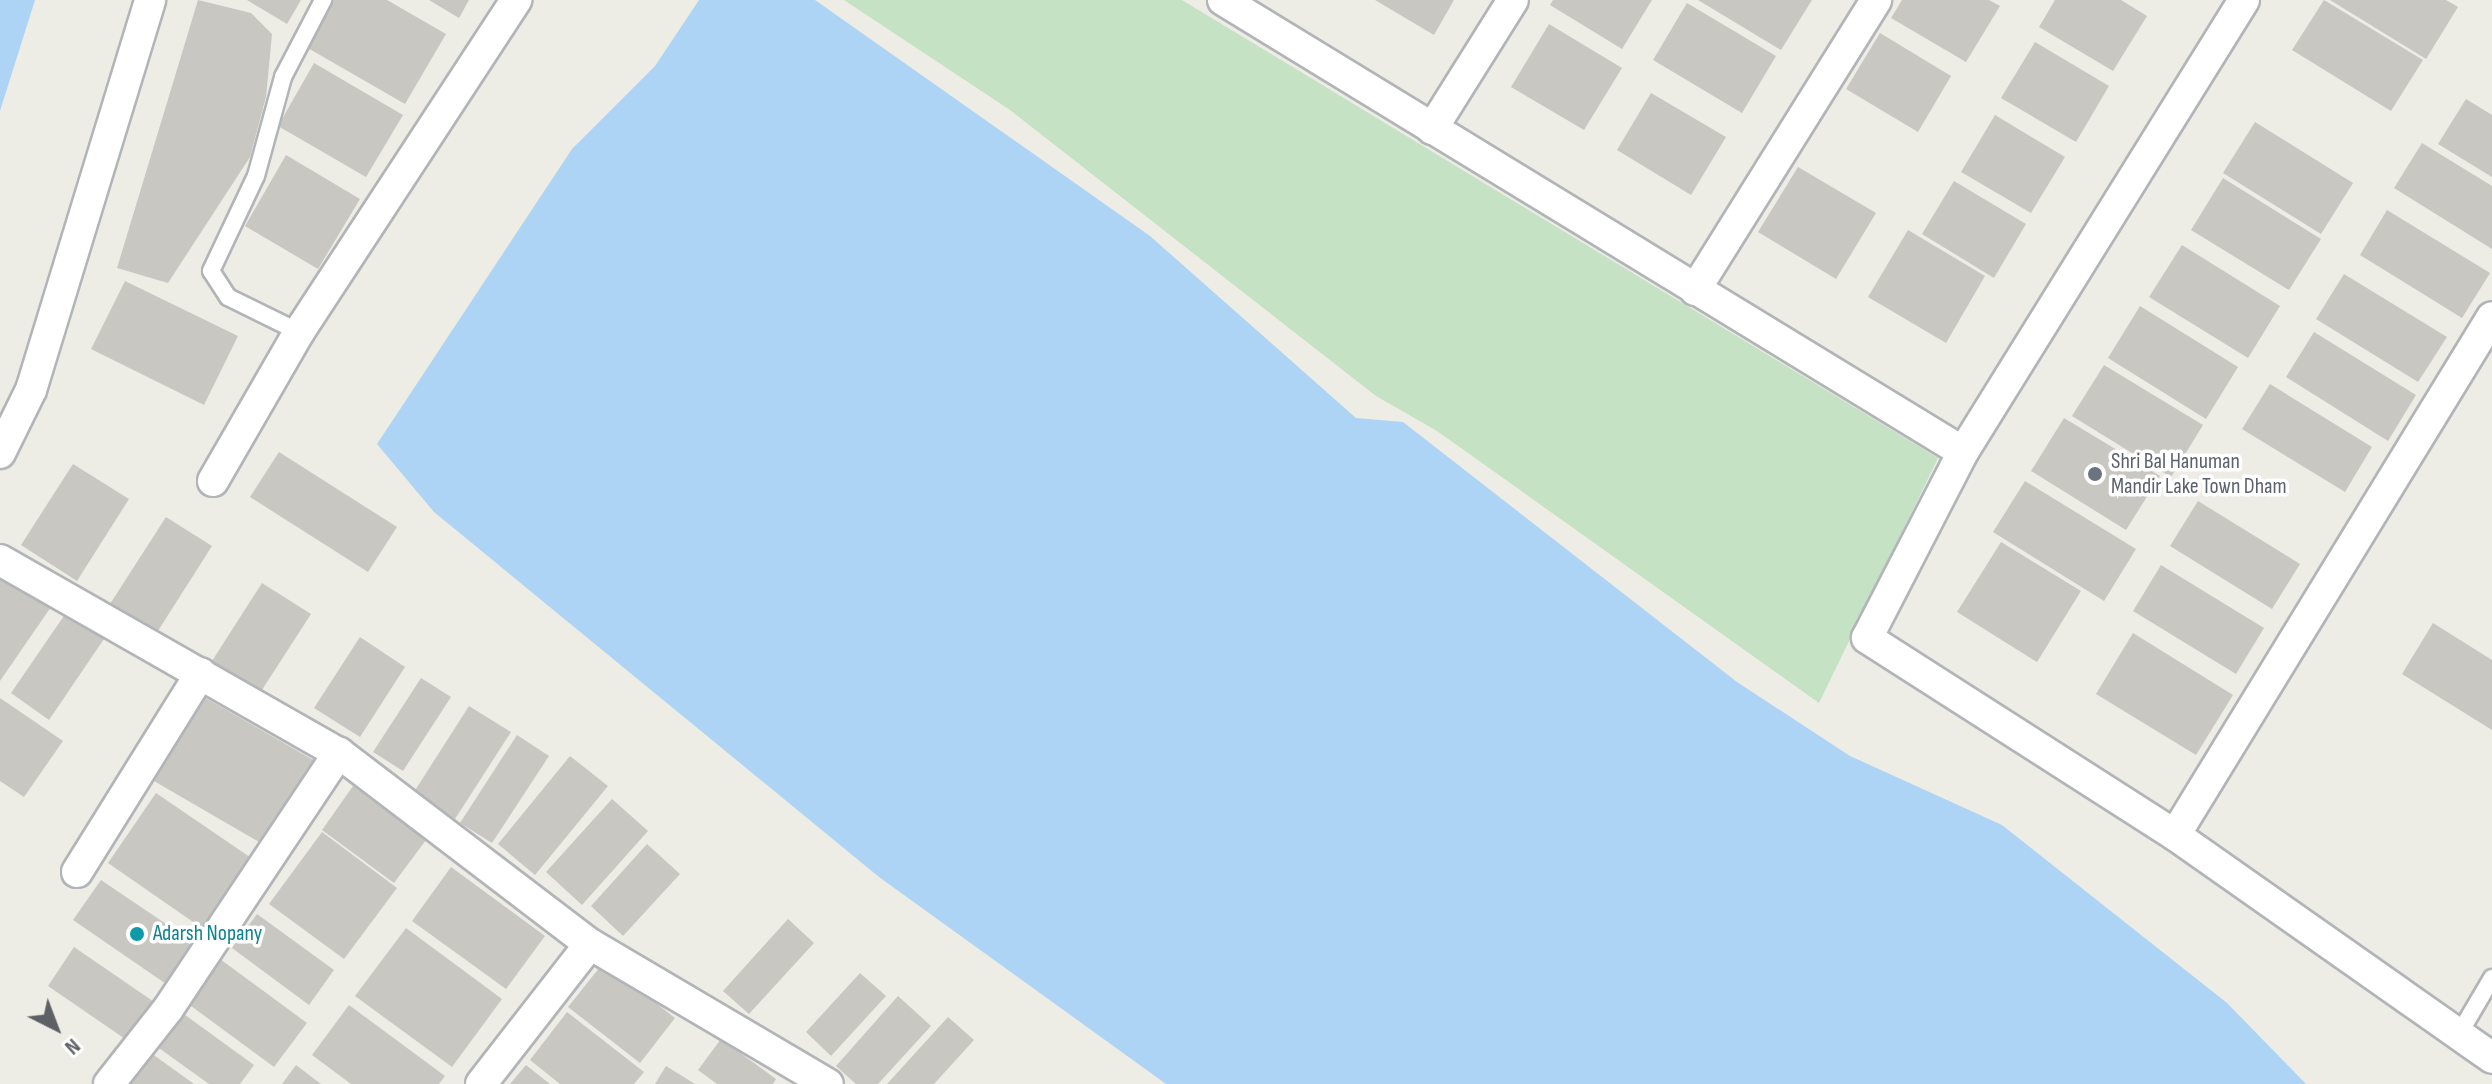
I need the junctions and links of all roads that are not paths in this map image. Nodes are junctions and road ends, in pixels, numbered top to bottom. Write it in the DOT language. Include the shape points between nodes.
graph roads {
  1 [pos="323,0"];
  2 [pos="516,0"];
  3 [pos="1223,0"];
  4 [pos="1513,0"];
  5 [pos="1876,0"];
  6 [pos="2244,0"];
  7 [pos="150,3"];
  8 [pos="1432,129"];
  9 [pos="1695,290"];
  10 [pos="2492,317"];
  11 [pos="299,332"];
  12 [pos="1963,452"];
  13 [pos="0,453"];
  14 [pos="213,481"];
  15 [pos="0,560"];
  16 [pos="201,673"];
  17 [pos="339,753"];
  18 [pos="2175,835"];
  19 [pos="77,872"];
  20 [pos="590,944"];
  21 [pos="2492,978"];
  22 [pos="2459,1034"];
  23 [pos="2492,1058"];
  24 [pos="783,1072"];
  25 [pos="109,1084"];
  26 [pos="481,1084"];
  27 [pos="828,1084"];
  1 -- 11 [label="lane" via="283,77 256,176 211,271 228,297"];
  2 -- 11 [label="street"];
  3 -- 8 [label="street"];
  4 -- 8 [label="street"];
  5 -- 9 [label="street"];
  6 -- 12 [label="street"];
  7 -- 13 [label="street" via="31,390"];
  8 -- 9 [label="street"];
  9 -- 12 [label="street"];
  10 -- 18 [label="street"];
  11 -- 14 [label="street"];
  12 -- 18 [label="street" via="1867,638"];
  15 -- 16 [label="street"];
  16 -- 17 [label="street"];
  16 -- 19 [label="street"];
  17 -- 20 [label="street"];
  17 -- 25 [label="street" via="168,1009"];
  18 -- 22 [label="street"];
  20 -- 24 [label="street"];
  20 -- 26 [label="street"];
  21 -- 22 [label="lane"];
  22 -- 23 [label="street"];
  24 -- 27 [label="street"];
}
